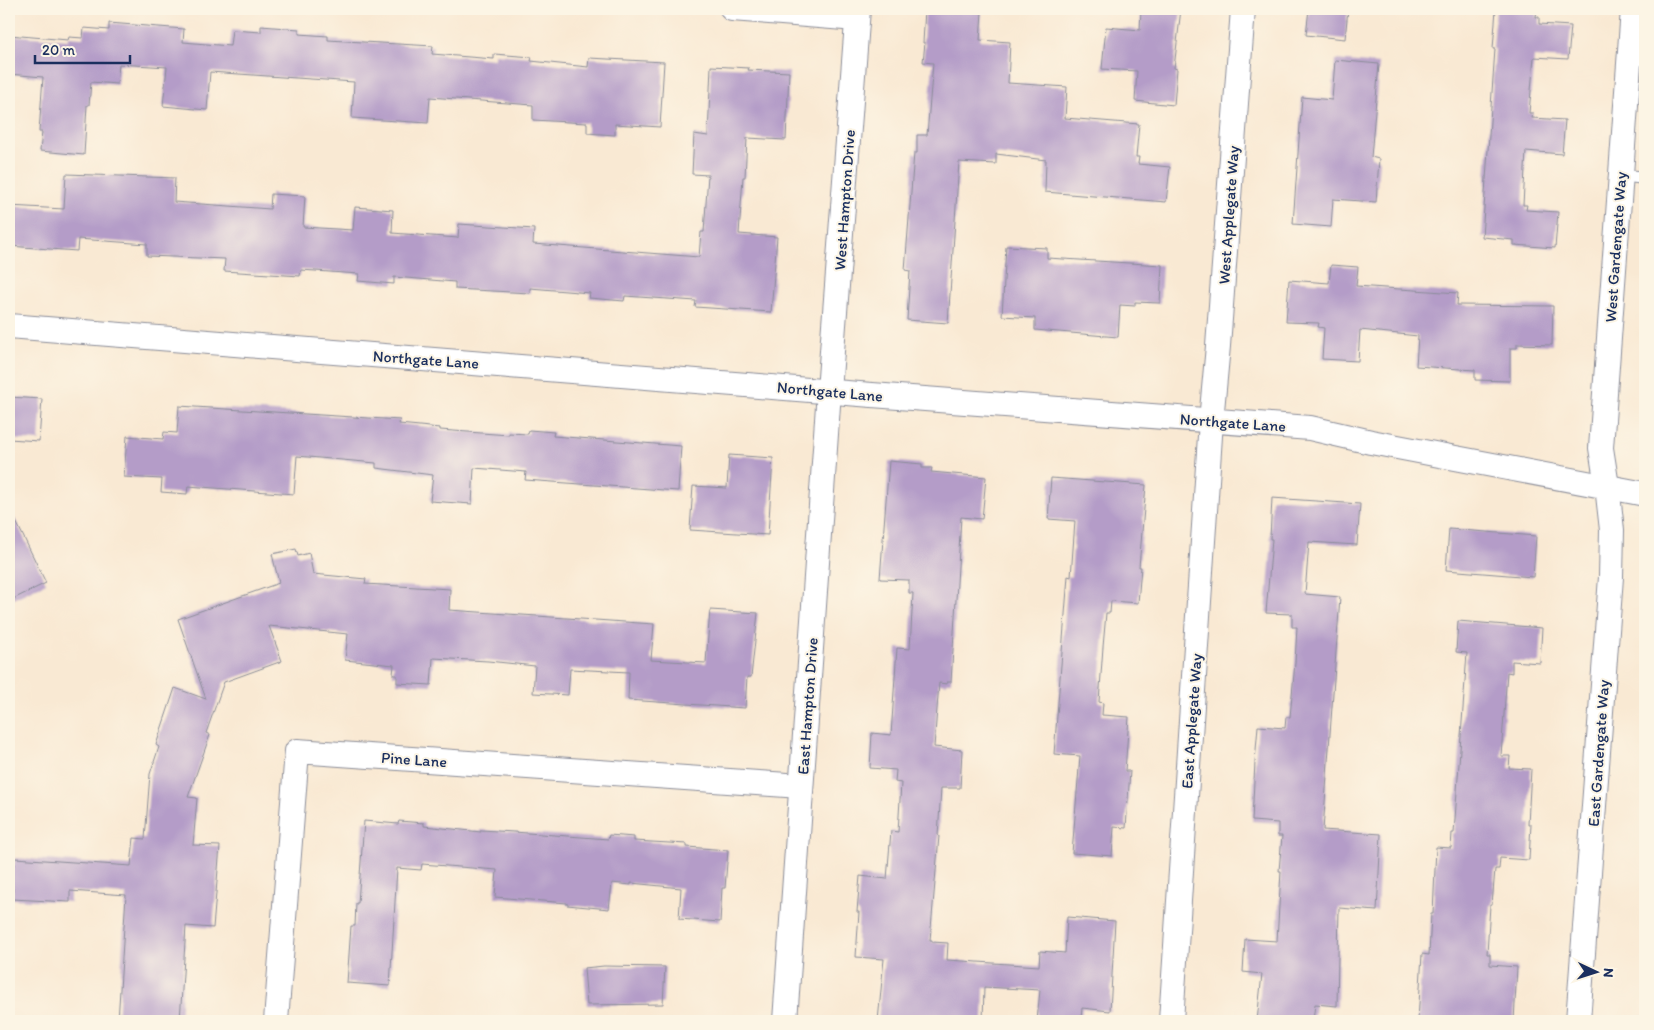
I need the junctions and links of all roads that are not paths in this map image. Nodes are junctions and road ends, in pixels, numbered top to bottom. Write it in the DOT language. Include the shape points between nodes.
graph roads {
  1 [pos="732,9"];
  2 [pos="1243,9"];
  3 [pos="1632,9"];
  4 [pos="857,14"];
  5 [pos="1620,175"];
  6 [pos="1645,178"];
  7 [pos="9,326"];
  8 [pos="829,392"];
  9 [pos="1211,421"];
  10 [pos="1607,486"];
  11 [pos="1645,494"];
  12 [pos="801,786"];
  13 [pos="276,1021"];
  14 [pos="785,1021"];
  15 [pos="1171,1021"];
  16 [pos="1578,1021"];
  1 -- 4 [label="street"];
  2 -- 9 [label="street, West Applegate Way"];
  3 -- 5 [label="street, West Gardengate Way"];
  4 -- 8 [label="street, West Hampton Drive"];
  5 -- 6 [label="lane"];
  5 -- 10 [label="street, West Gardengate Way" via="1602,448"];
  7 -- 8 [label="street, Northgate Lane"];
  8 -- 9 [label="street, Northgate Lane"];
  8 -- 12 [label="street, East Hampton Drive"];
  9 -- 10 [label="street, Northgate Lane" via="1310,428"];
  9 -- 15 [label="street, East Applegate Way"];
  10 -- 11 [label="street, Northgate Lane"];
  10 -- 16 [label="street, East Gardengate Way" via="1612,530 1611,576"];
  12 -- 13 [label="street, Pine Lane" via="298,751"];
  12 -- 14 [label="street, East Hampton Drive"];
}
